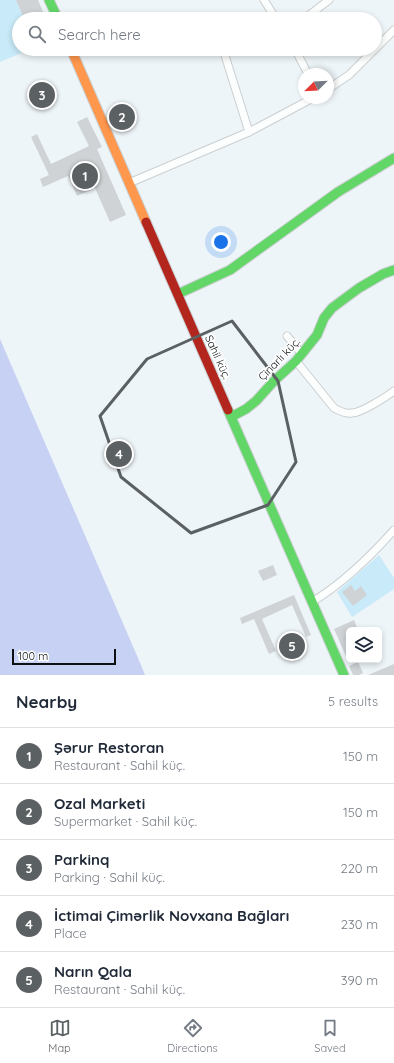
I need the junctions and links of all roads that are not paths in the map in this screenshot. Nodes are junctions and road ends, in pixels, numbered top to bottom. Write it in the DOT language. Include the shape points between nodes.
graph roads {
  1 [pos="49,0"];
  2 [pos="264,0"];
  3 [pos="329,0"];
  4 [pos="55,12"];
  5 [pos="272,12"];
  6 [pos="313,12"];
  7 [pos="394,30"];
  8 [pos="382,42"];
  9 [pos="74,56"];
  10 [pos="225,56"];
  11 [pos="299,56"];
  12 [pos="368,56"];
  13 [pos="305,68"];
  14 [pos="334,85"];
  15 [pos="302,104"];
  16 [pos="249,132"];
  17 [pos="394,158"];
  18 [pos="129,183"];
  19 [pos="394,270"];
  20 [pos="178,294"];
  21 [pos="287,336"];
  22 [pos="299,358"];
  23 [pos="394,391"];
  24 [pos="232,417"];
  25 [pos="394,530"];
  26 [pos="312,602"];
  27 [pos="344,675"];
  1 -- 4 [label="main road"];
  2 -- 5 [label="street"];
  3 -- 6 [label="street"];
  7 -- 8 [label="street"];
  9 -- 18 [label="main road, Sahil küç."];
  10 -- 16 [label="street"];
  11 -- 13 [label="street"];
  12 -- 14 [label="street" via="349,75"];
  15 -- 16 [label="street"];
  16 -- 18 [label="street"];
  17 -- 20 [label="main road" via="338,192 230,270"];
  18 -- 20 [label="main road, Sahil küç."];
  19 -- 22 [label="main road, Çinarlı küç." via="358,288 332,308"];
  20 -- 24 [label="main road, Sahil küç."];
  21 -- 22 [label="street"];
  22 -- 23 [label="street" via="334,408 339,411 353,413"];
  22 -- 24 [label="main road, Çinarlı küç." via="256,401"];
  24 -- 26 [label="main road, Sahil küç."];
  25 -- 26 [label="street" via="369,557"];
  26 -- 27 [label="main road, Sahil küç."];
}
